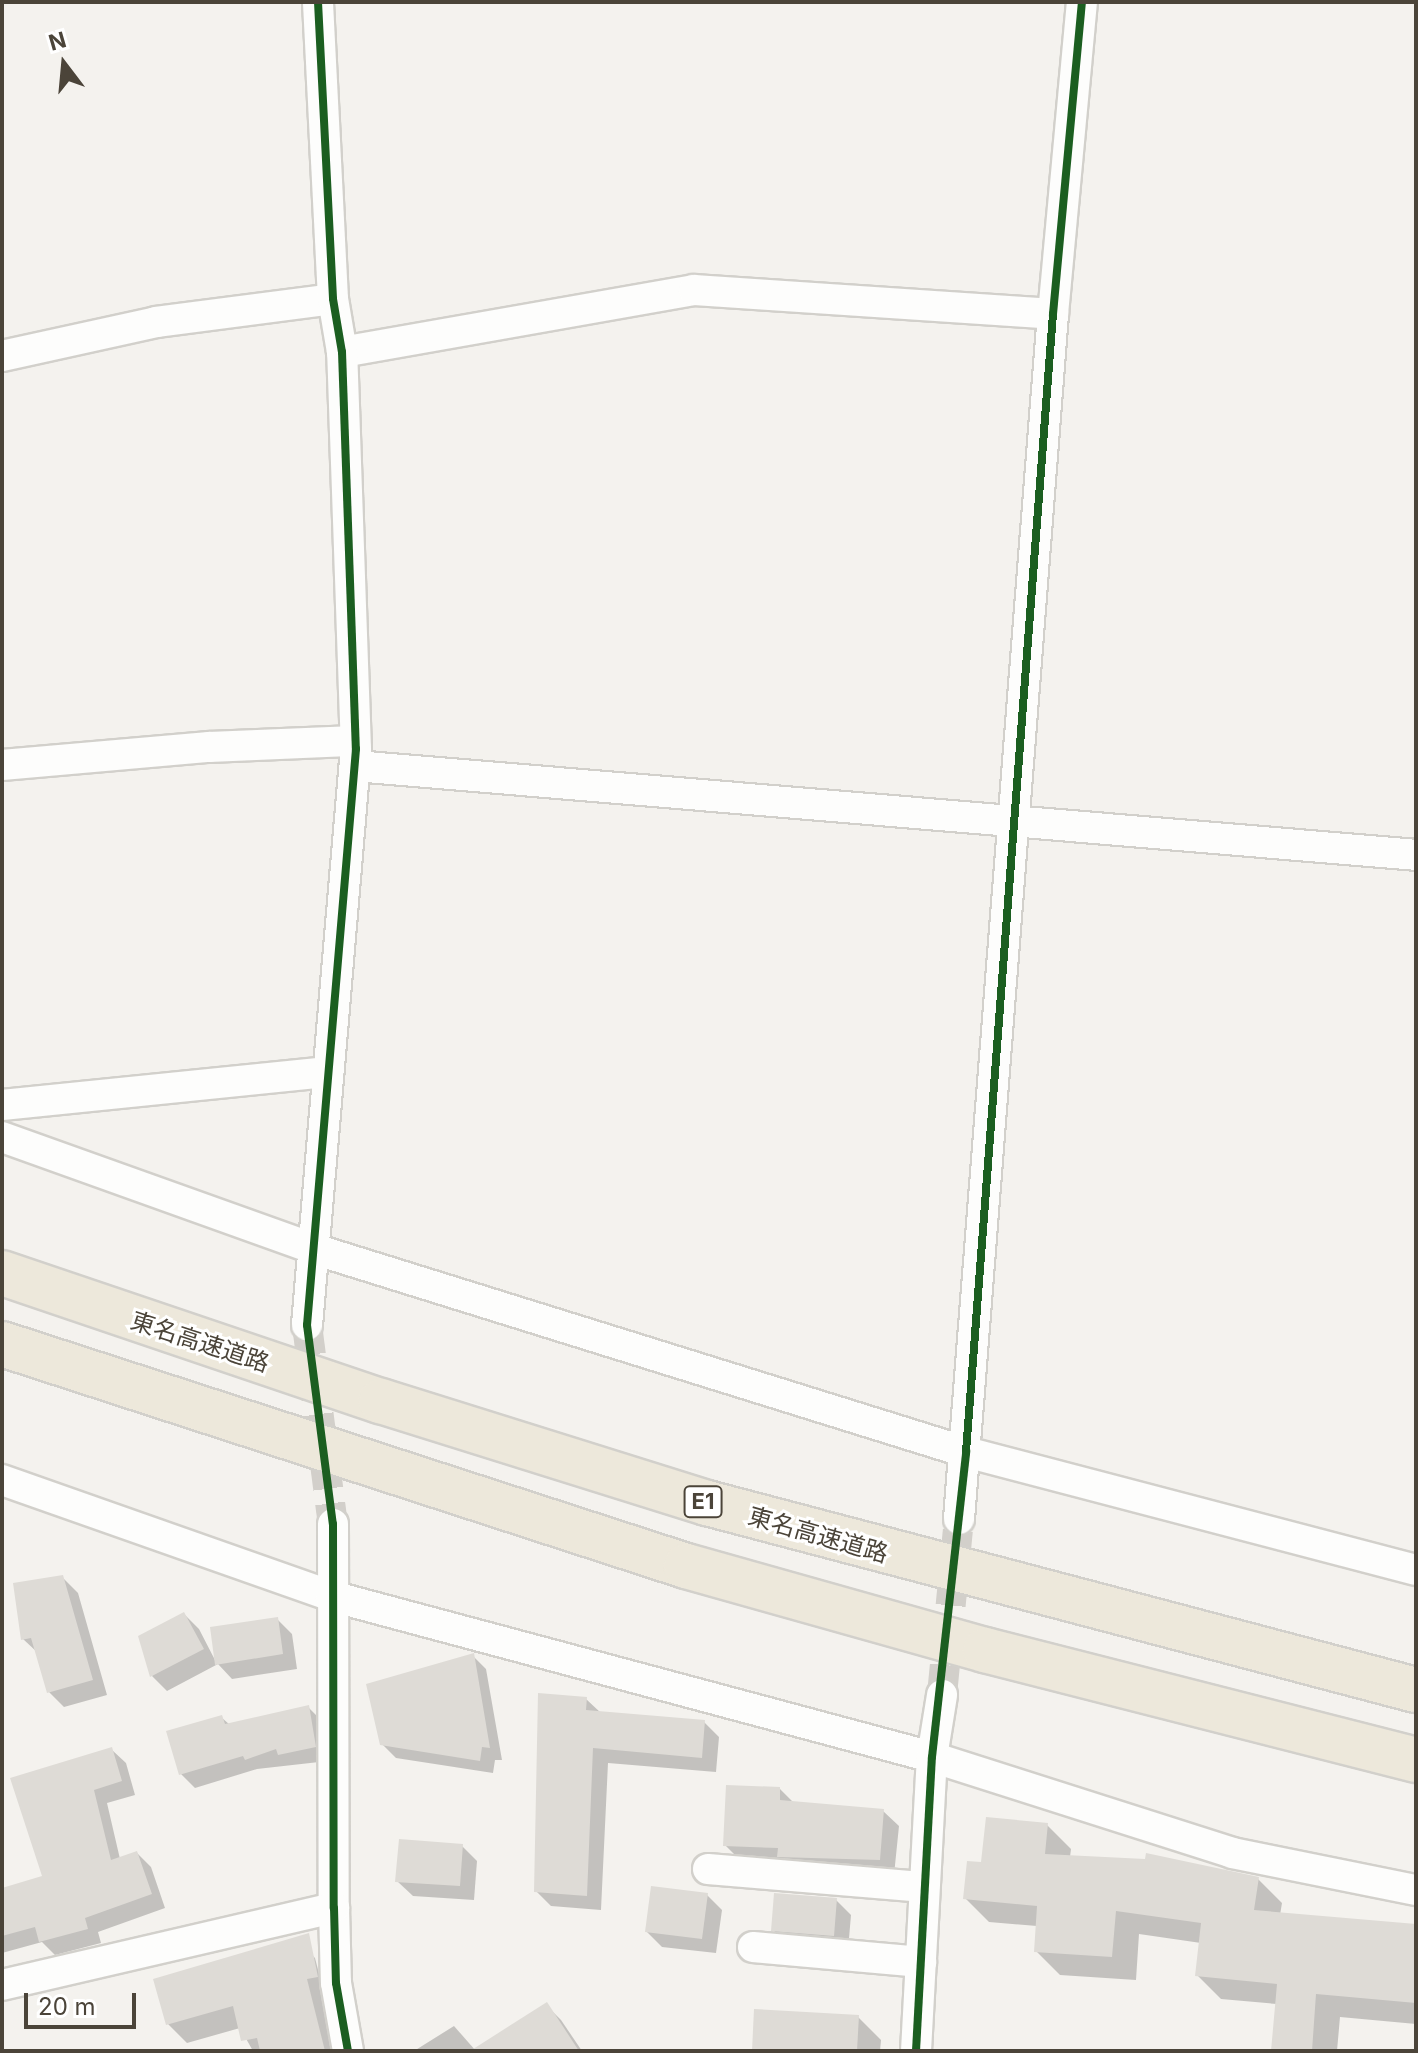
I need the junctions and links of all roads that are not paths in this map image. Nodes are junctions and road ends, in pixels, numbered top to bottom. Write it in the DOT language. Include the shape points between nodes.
graph roads {
  1 [pos="318,2"];
  2 [pos="1082,2"];
  3 [pos="333,299"];
  4 [pos="1053,314"];
  5 [pos="342,352"];
  6 [pos="2,356"];
  7 [pos="355,754"];
  8 [pos="2,765"];
  9 [pos="1014,821"];
  10 [pos="1416,855"];
  11 [pos="328,1072"];
  12 [pos="2,1105"];
  13 [pos="2,1137"];
  14 [pos="317,1250"];
  15 [pos="2,1273"];
  16 [pos="307,1325"];
  17 [pos="2,1344"];
  18 [pos="966,1452"];
  19 [pos="2,1480"];
  20 [pos="959,1519"];
  21 [pos="333,1524"];
  22 [pos="1416,1570"];
  23 [pos="331,1596"];
  24 [pos="1416,1690"];
  25 [pos="942,1695"];
  26 [pos="932,1757"];
  27 [pos="1416,1760"];
  28 [pos="708,1869"];
  29 [pos="924,1887"];
  30 [pos="1416,1890"];
  31 [pos="334,1908"];
  32 [pos="753,1947"];
  33 [pos="921,1962"];
  34 [pos="2,1985"];
  35 [pos="348,2051"];
  36 [pos="916,2051"];
  1 -- 3 [label="street"];
  2 -- 4 [label="street"];
  3 -- 5 [label="street"];
  3 -- 6 [label="street" via="156,322"];
  4 -- 5 [label="street" via="694,290"];
  4 -- 9 [label="street"];
  5 -- 7 [label="street"];
  7 -- 8 [label="street" via="209,747"];
  7 -- 9 [label="street"];
  7 -- 11 [label="street"];
  9 -- 10 [label="street"];
  9 -- 18 [label="street"];
  11 -- 12 [label="street"];
  11 -- 14 [label="street"];
  13 -- 14 [label="street"];
  14 -- 16 [label="street"];
  14 -- 18 [label="street"];
  15 -- 24 [label="highway, 東名高速道路 / E1" via="381,1401 707,1503 1003,1586"];
  17 -- 27 [label="highway" via="686,1566 1001,1654"];
  18 -- 20 [label="street"];
  18 -- 22 [label="street"];
  19 -- 23 [label="street"];
  21 -- 23 [label="street"];
  23 -- 26 [label="street"];
  23 -- 31 [label="street"];
  25 -- 26 [label="street"];
  26 -- 29 [label="street"];
  26 -- 30 [label="street" via="1232,1853"];
  28 -- 29 [label="street"];
  29 -- 33 [label="street"];
  31 -- 34 [label="street"];
  31 -- 35 [label="street" via="336,1983"];
  32 -- 33 [label="street"];
  33 -- 36 [label="street"];
}
